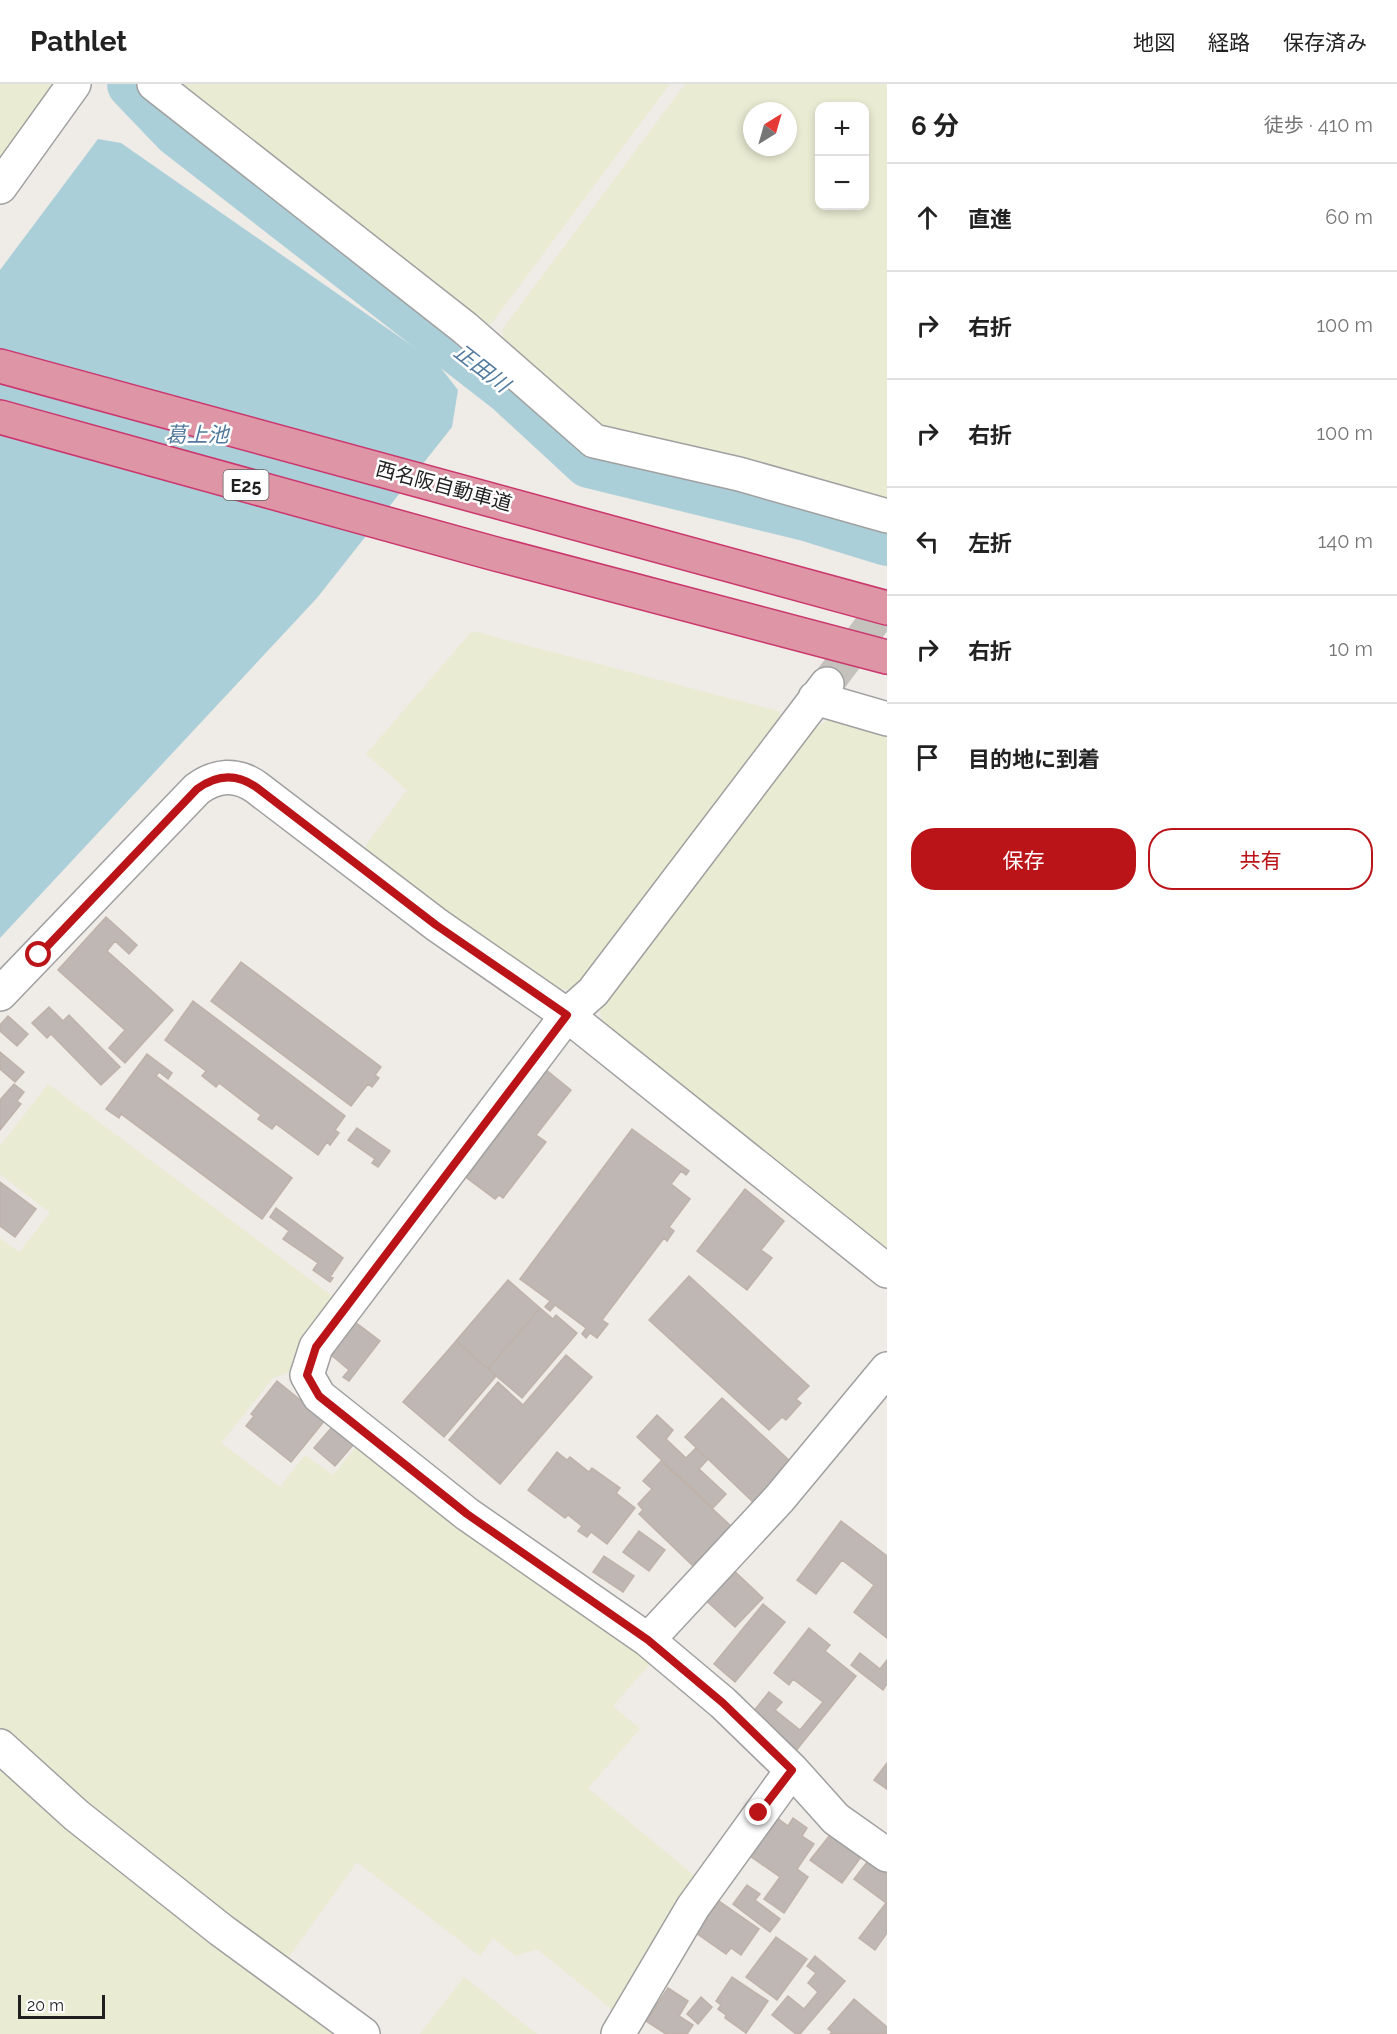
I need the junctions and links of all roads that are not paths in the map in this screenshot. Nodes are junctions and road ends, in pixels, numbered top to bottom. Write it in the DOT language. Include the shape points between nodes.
graph roads {
  1 [pos="74,84"];
  2 [pos="154,84"];
  3 [pos="0,186"];
  4 [pos="0,366"];
  5 [pos="0,417"];
  6 [pos="887,516"];
  7 [pos="887,608"];
  8 [pos="887,657"];
  9 [pos="887,719"];
  10 [pos="0,994"];
  11 [pos="567,1015"];
  12 [pos="887,1271"];
  13 [pos="887,1369"];
  14 [pos="648,1640"];
  15 [pos="0,1746"];
  16 [pos="792,1770"];
  17 [pos="887,1855"];
  18 [pos="363,2034"];
  19 [pos="618,2034"];
  1 -- 3 [label="street"];
  2 -- 6 [label="street" via="465,328 594,441 739,474"];
  4 -- 7 [label="highway, 西名阪自動車道"];
  5 -- 8 [label="highway, E25"];
  9 -- 11 [label="street" via="821,691 593,992"];
  10 -- 11 [label="street" via="197,789 217,778 228,777 248,781 436,925"];
  11 -- 12 [label="street"];
  11 -- 14 [label="street" via="316,1347 307,1375 319,1396 467,1514"];
  13 -- 14 [label="street" via="779,1499"];
  14 -- 16 [label="street" via="723,1703"];
  15 -- 18 [label="street" via="76,1815 221,1930"];
  16 -- 17 [label="street" via="836,1819"];
  16 -- 19 [label="street" via="693,1907"];
}
